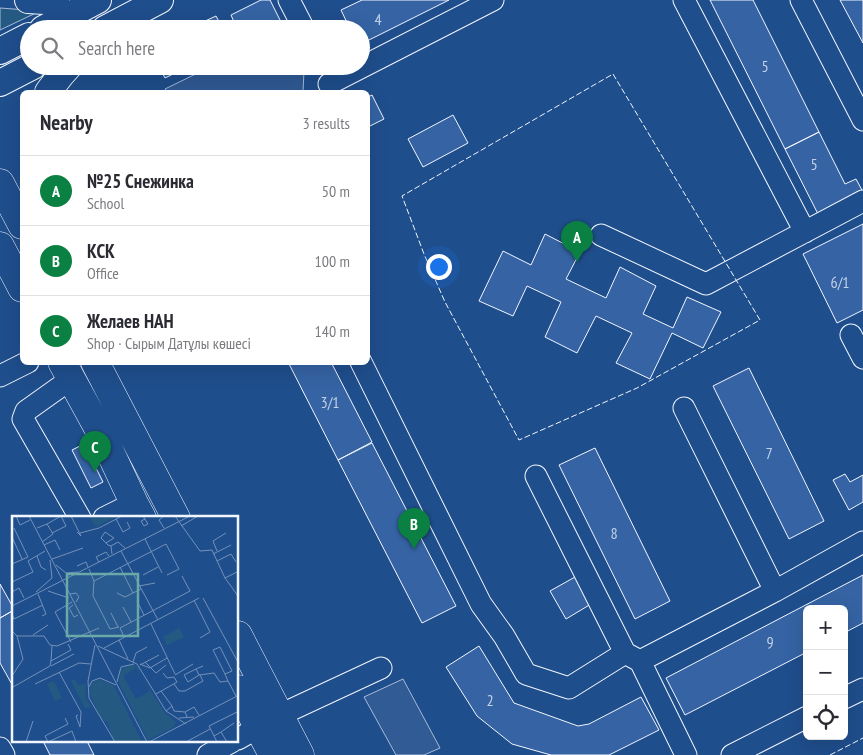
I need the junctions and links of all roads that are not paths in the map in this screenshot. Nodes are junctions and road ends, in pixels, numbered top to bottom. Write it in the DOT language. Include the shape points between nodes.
graph roads {
  1 [pos="28,0"];
  2 [pos="56,0"];
  3 [pos="98,0"];
  4 [pos="289,0"];
  5 [pos="493,0"];
  6 [pos="684,0"];
  7 [pos="801,0"];
  8 [pos="152,5"];
  9 [pos="59,20"];
  10 [pos="123,20"];
  11 [pos="130,20"];
  12 [pos="299,20"];
  13 [pos="20,41"];
  14 [pos="0,51"];
  15 [pos="370,60"];
  16 [pos="20,73"];
  17 [pos="60,75"];
  18 [pos="338,75"];
  19 [pos="326,81"];
  20 [pos="0,83"];
  21 [pos="49,90"];
  22 [pos="863,120"];
  23 [pos="0,183"];
  24 [pos="863,200"];
  25 [pos="20,221"];
  26 [pos="805,232"];
  27 [pos="601,235"];
  28 [pos="0,246"];
  29 [pos="0,272"];
  30 [pos="20,286"];
  31 [pos="20,288"];
  32 [pos="851,335"];
  33 [pos="863,358"];
  34 [pos="22,365"];
  35 [pos="98,365"];
  36 [pos="362,365"];
  37 [pos="66,371"];
  38 [pos="0,376"];
  39 [pos="684,408"];
  40 [pos="536,476"];
  41 [pos="138,510"];
  42 [pos="79,516"];
  43 [pos="112,516"];
  44 [pos="175,516"];
  45 [pos="863,542"];
  46 [pos="775,591"];
  47 [pos="239,640"];
  48 [pos="632,657"];
  49 [pos="381,668"];
  50 [pos="863,689"];
  51 [pos="239,692"];
  52 [pos="848,696"];
  53 [pos="803,719"];
  54 [pos="258,727"];
  55 [pos="231,742"];
  56 [pos="0,748"];
  57 [pos="4,755"];
  58 [pos="208,755"];
  59 [pos="273,755"];
  60 [pos="300,755"];
  61 [pos="686,755"];
  62 [pos="732,755"];
  1 -- 2 [label="main road"];
  3 -- 9 [label="main road"];
  4 -- 12 [label="street"];
  5 -- 15 [label="street"];
  6 -- 26 [label="street"];
  7 -- 22 [label="street"];
  8 -- 10 [label="main road"];
  8 -- 11 [label="main road"];
  13 -- 14 [label="main road"];
  16 -- 20 [label="main road"];
  17 -- 21 [label="main road"];
  18 -- 19 [label="street"];
  23 -- 25 [label="highway"];
  24 -- 26 [label="street"];
  26 -- 27 [label="street" via="706,284"];
  28 -- 30 [label="highway"];
  29 -- 31 [label="main road"];
  32 -- 33 [label="street"];
  34 -- 38 [label="street"];
  35 -- 44 [label="highway"];
  36 -- 48 [label="street" via="481,604 526,674 569,688"];
  37 -- 41 [label="highway"];
  37 -- 42 [label="street" via="26,410 23,419"];
  39 -- 46 [label="street"];
  40 -- 48 [label="street"];
  41 -- 43 [label="street"];
  45 -- 46 [label="street"];
  46 -- 48 [label="street"];
  47 -- 54 [label="highway"];
  48 -- 61 [label="street"];
  49 -- 54 [label="street"];
  50 -- 52 [label="street"];
  51 -- 54 [label="highway"];
  53 -- 62 [label="street"];
  54 -- 59 [label="highway"];
  54 -- 60 [label="highway"];
  55 -- 58 [label="street"];
  56 -- 57 [label="street"];
}
